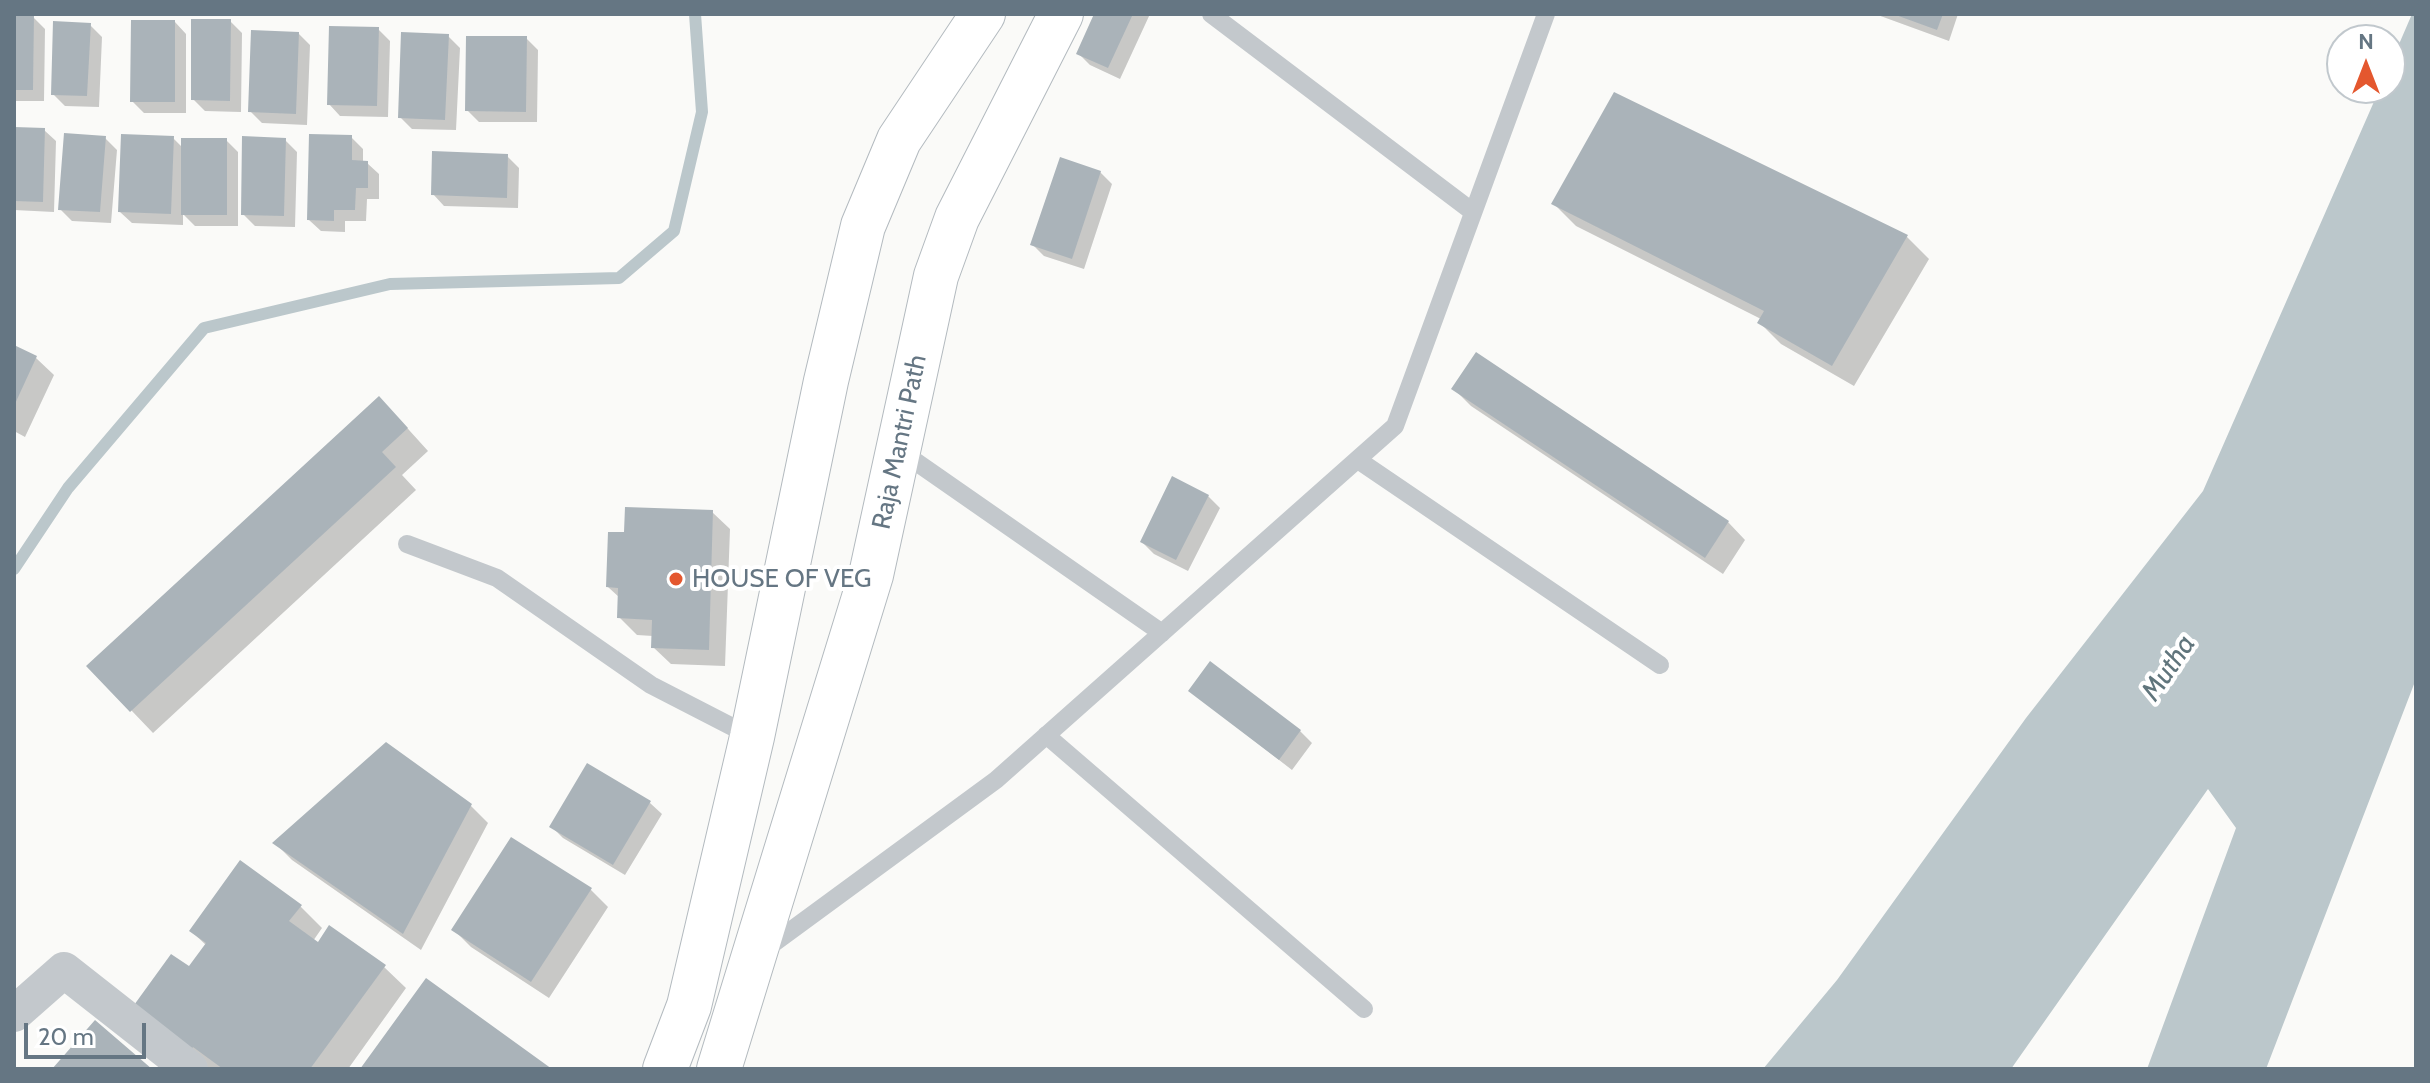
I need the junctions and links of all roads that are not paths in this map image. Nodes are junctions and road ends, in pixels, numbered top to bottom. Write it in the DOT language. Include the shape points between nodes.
graph roads {
  1 [pos="983,14"];
  2 [pos="1061,14"];
  3 [pos="1211,14"];
  4 [pos="1546,14"];
  5 [pos="1473,212"];
  6 [pos="899,450"];
  7 [pos="1358,460"];
  8 [pos="407,544"];
  9 [pos="1162,633"];
  10 [pos="1660,665"];
  11 [pos="1046,735"];
  12 [pos="752,737"];
  13 [pos="753,958"];
  14 [pos="1364,1009"];
  15 [pos="14,1014"];
  16 [pos="190,1069"];
  17 [pos="665,1069"];
  18 [pos="719,1069"];
  1 -- 12 [label="main road" via="899,140 863,226"];
  2 -- 6 [label="main road, Raja Mantri Path" via="957,218 936,276"];
  3 -- 5 [label="lane"];
  4 -- 5 [label="lane"];
  5 -- 7 [label="lane" via="1395,426"];
  6 -- 9 [label="lane"];
  6 -- 13 [label="main road, Raja Mantri Path" via="871,575"];
  7 -- 9 [label="lane"];
  7 -- 10 [label="lane"];
  8 -- 12 [label="lane" via="497,578 651,685"];
  9 -- 11 [label="lane"];
  11 -- 13 [label="lane" via="996,780"];
  11 -- 14 [label="lane"];
  12 -- 17 [label="main road" via="689,1006"];
  13 -- 18 [label="main road, Raja Mantri Path"];
  15 -- 16 [label="street" via="64,970"];
}
